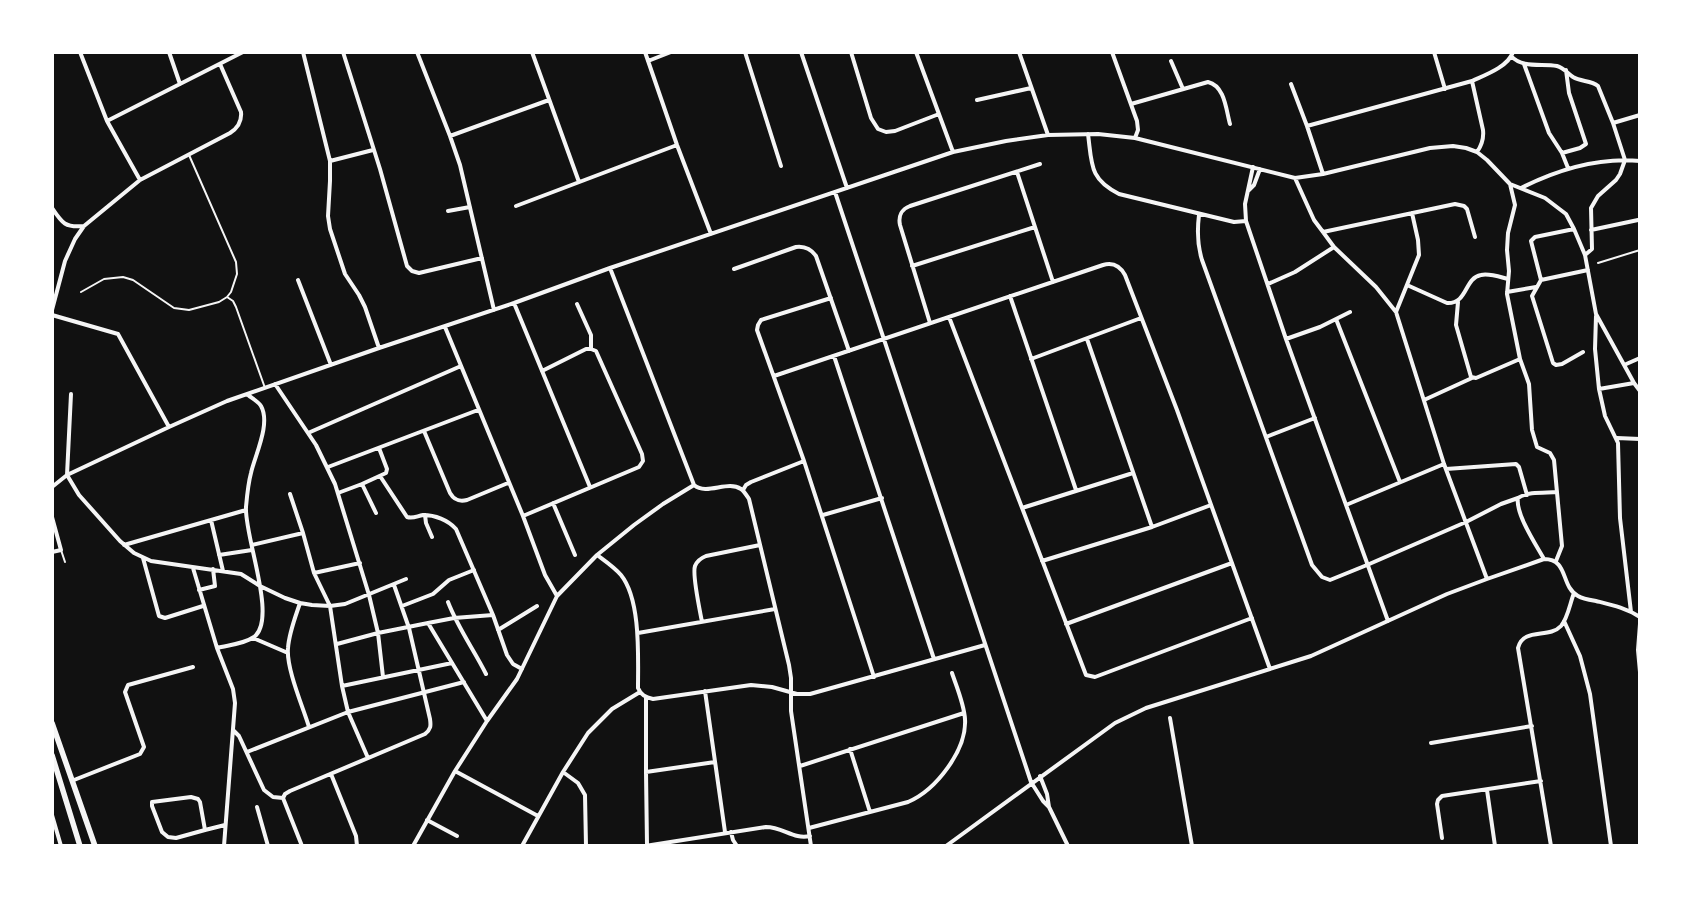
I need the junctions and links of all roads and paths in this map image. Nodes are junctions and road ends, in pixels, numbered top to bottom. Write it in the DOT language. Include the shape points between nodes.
graph roads {
  1 [pos="80,52"];
  2 [pos="169,52"];
  3 [pos="243,52"];
  4 [pos="303,52"];
  5 [pos="343,52"];
  6 [pos="417,52"];
  7 [pos="532,52"];
  8 [pos="645,52"];
  9 [pos="671,52"];
  10 [pos="746,52"];
  11 [pos="801,52"];
  12 [pos="851,52"];
  13 [pos="916,52"];
  14 [pos="1019,52"];
  15 [pos="1112,52"];
  16 [pos="1434,52"];
  17 [pos="235,54"];
  18 [pos="1512,54"];
  19 [pos="648,61"];
  20 [pos="1170,61"];
  21 [pos="220,64"];
  22 [pos="1524,64"];
  23 [pos="1566,70"];
  24 [pos="1472,81"];
  25 [pos="180,84"];
  26 [pos="1290,84"];
  27 [pos="1032,88"];
  28 [pos="1183,89"];
  29 [pos="1445,89"];
  30 [pos="549,100"];
  31 [pos="977,100"];
  32 [pos="1131,104"];
  33 [pos="939,114"];
  34 [pos="1640,115"];
  35 [pos="107,121"];
  36 [pos="1613,123"];
  37 [pos="1230,124"];
  38 [pos="1307,126"];
  39 [pos="1088,134"];
  40 [pos="1048,135"];
  41 [pos="450,136"];
  42 [pos="1135,138"];
  43 [pos="677,145"];
  44 [pos="373,150"];
  45 [pos="953,152"];
  46 [pos="1477,152"];
  47 [pos="1562,153"];
  48 [pos="189,154"];
  49 [pos="1625,160"];
  50 [pos="330,161"];
  51 [pos="1640,161"];
  52 [pos="1040,164"];
  53 [pos="781,166"];
  54 [pos="1253,167"];
  55 [pos="1568,168"];
  56 [pos="1260,169"];
  57 [pos="1017,172"];
  58 [pos="1323,174"];
  59 [pos="1295,178"];
  60 [pos="140,180"];
  61 [pos="580,182"];
  62 [pos="1510,184"];
  63 [pos="847,188"];
  64 [pos="1521,188"];
  65 [pos="1249,190"];
  66 [pos="835,192"];
  67 [pos="516,206"];
  68 [pos="470,207"];
  69 [pos="52,208"];
  70 [pos="448,211"];
  71 [pos="1412,213"];
  72 [pos="1199,215"];
  73 [pos="1638,220"];
  74 [pos="1246,221"];
  75 [pos="84,226"];
  76 [pos="1035,227"];
  77 [pos="1574,228"];
  78 [pos="1591,230"];
  79 [pos="1323,232"];
  80 [pos="711,234"];
  81 [pos="1475,237"];
  82 [pos="1334,247"];
  83 [pos="1640,250"];
  84 [pos="1585,255"];
  85 [pos="482,258"];
  86 [pos="1598,264"];
  87 [pos="912,266"];
  88 [pos="610,268"];
  89 [pos="734,269"];
  90 [pos="1588,270"];
  91 [pos="1508,278"];
  92 [pos="298,280"];
  93 [pos="1541,280"];
  94 [pos="1053,282"];
  95 [pos="1268,284"];
  96 [pos="1407,285"];
  97 [pos="1536,287"];
  98 [pos="81,292"];
  99 [pos="1507,292"];
  100 [pos="1010,296"];
  101 [pos="227,297"];
  102 [pos="831,298"];
  103 [pos="1458,302"];
  104 [pos="514,303"];
  105 [pos="577,304"];
  106 [pos="52,310"];
  107 [pos="494,310"];
  108 [pos="1350,312"];
  109 [pos="1396,312"];
  110 [pos="1596,314"];
  111 [pos="52,315"];
  112 [pos="949,317"];
  113 [pos="1141,318"];
  114 [pos="1336,319"];
  115 [pos="930,323"];
  116 [pos="444,327"];
  117 [pos="1286,338"];
  118 [pos="884,339"];
  119 [pos="1087,339"];
  120 [pos="379,348"];
  121 [pos="591,349"];
  122 [pos="848,351"];
  123 [pos="1583,352"];
  124 [pos="834,356"];
  125 [pos="1640,358"];
  126 [pos="1031,359"];
  127 [pos="1520,359"];
  128 [pos="331,365"];
  129 [pos="1624,365"];
  130 [pos="461,366"];
  131 [pos="542,371"];
  132 [pos="774,376"];
  133 [pos="1472,378"];
  134 [pos="1634,383"];
  135 [pos="275,384"];
  136 [pos="265,388"];
  137 [pos="1599,389"];
  138 [pos="1640,391"];
  139 [pos="71,394"];
  140 [pos="246,394"];
  141 [pos="1424,400"];
  142 [pos="478,410"];
  143 [pos="1315,418"];
  144 [pos="169,427"];
  145 [pos="424,431"];
  146 [pos="308,433"];
  147 [pos="1266,437"];
  148 [pos="1617,438"];
  149 [pos="1640,439"];
  150 [pos="379,448"];
  151 [pos="804,460"];
  152 [pos="1444,464"];
  153 [pos="328,467"];
  154 [pos="1446,469"];
  155 [pos="1133,473"];
  156 [pos="67,475"];
  157 [pos="380,476"];
  158 [pos="1400,482"];
  159 [pos="508,483"];
  160 [pos="362,484"];
  161 [pos="694,485"];
  162 [pos="52,487"];
  163 [pos="590,487"];
  164 [pos="742,490"];
  165 [pos="1076,490"];
  166 [pos="1557,492"];
  167 [pos="338,493"];
  168 [pos="290,494"];
  169 [pos="1527,495"];
  170 [pos="882,498"];
  171 [pos="1518,498"];
  172 [pos="553,503"];
  173 [pos="1210,504"];
  174 [pos="1346,505"];
  175 [pos="1022,508"];
  176 [pos="246,510"];
  177 [pos="376,513"];
  178 [pos="425,515"];
  179 [pos="823,515"];
  180 [pos="522,516"];
  181 [pos="52,518"];
  182 [pos="211,520"];
  183 [pos="1466,522"];
  184 [pos="1152,527"];
  185 [pos="303,533"];
  186 [pos="432,538"];
  187 [pos="59,542"];
  188 [pos="52,544"];
  189 [pos="124,545"];
  190 [pos="252,545"];
  191 [pos="760,545"];
  192 [pos="61,550"];
  193 [pos="252,550"];
  194 [pos="52,552"];
  195 [pos="219,555"];
  196 [pos="575,555"];
  197 [pos="597,555"];
  198 [pos="143,558"];
  199 [pos="1544,559"];
  200 [pos="1042,561"];
  201 [pos="66,562"];
  202 [pos="1556,562"];
  203 [pos="360,563"];
  204 [pos="1232,563"];
  205 [pos="1367,565"];
  206 [pos="193,568"];
  207 [pos="213,569"];
  208 [pos="474,570"];
  209 [pos="223,571"];
  210 [pos="314,573"];
  211 [pos="406,579"];
  212 [pos="1487,579"];
  213 [pos="394,585"];
  214 [pos="260,586"];
  215 [pos="199,590"];
  216 [pos="1574,593"];
  217 [pos="368,595"];
  218 [pos="557,596"];
  219 [pos="448,602"];
  220 [pos="300,603"];
  221 [pos="203,606"];
  222 [pos="330,606"];
  223 [pos="402,606"];
  224 [pos="537,606"];
  225 [pos="775,609"];
  226 [pos="1632,612"];
  227 [pos="493,615"];
  228 [pos="1640,617"];
  229 [pos="454,618"];
  230 [pos="1252,618"];
  231 [pos="1388,621"];
  232 [pos="1564,621"];
  233 [pos="702,622"];
  234 [pos="428,623"];
  235 [pos="1066,624"];
  236 [pos="1640,624"];
  237 [pos="409,628"];
  238 [pos="498,630"];
  239 [pos="378,633"];
  240 [pos="638,633"];
  241 [pos="253,638"];
  242 [pos="337,644"];
  243 [pos="985,645"];
  244 [pos="217,648"];
  245 [pos="288,653"];
  246 [pos="934,659"];
  247 [pos="452,663"];
  248 [pos="193,666"];
  249 [pos="522,669"];
  250 [pos="1270,669"];
  251 [pos="419,670"];
  252 [pos="1640,672"];
  253 [pos="952,673"];
  254 [pos="486,674"];
  255 [pos="383,677"];
  256 [pos="874,677"];
  257 [pos="464,682"];
  258 [pos="342,686"];
  259 [pos="705,691"];
  260 [pos="424,692"];
  261 [pos="640,692"];
  262 [pos="790,692"];
  263 [pos="646,697"];
  264 [pos="348,712"];
  265 [pos="964,713"];
  266 [pos="1170,718"];
  267 [pos="487,721"];
  268 [pos="52,723"];
  269 [pos="1532,726"];
  270 [pos="309,727"];
  271 [pos="232,730"];
  272 [pos="1431,743"];
  273 [pos="850,749"];
  274 [pos="246,752"];
  275 [pos="52,755"];
  276 [pos="368,758"];
  277 [pos="715,762"];
  278 [pos="800,766"];
  279 [pos="455,771"];
  280 [pos="563,772"];
  281 [pos="646,772"];
  282 [pos="331,774"];
  283 [pos="1040,776"];
  284 [pos="74,780"];
  285 [pos="1541,780"];
  286 [pos="1031,782"];
  287 [pos="1487,790"];
  288 [pos="283,798"];
  289 [pos="257,807"];
  290 [pos="1049,807"];
  291 [pos="870,812"];
  292 [pos="52,815"];
  293 [pos="538,816"];
  294 [pos="427,820"];
  295 [pos="225,824"];
  296 [pos="809,828"];
  297 [pos="205,830"];
  298 [pos="726,832"];
  299 [pos="731,832"];
  300 [pos="457,836"];
  301 [pos="810,836"];
  302 [pos="1442,838"];
  303 [pos="646,845"];
  304 [pos="61,846"];
  305 [pos="80,846"];
  306 [pos="95,846"];
  307 [pos="224,846"];
  308 [pos="268,846"];
  309 [pos="302,846"];
  310 [pos="357,846"];
  311 [pos="413,846"];
  312 [pos="522,846"];
  313 [pos="586,846"];
  314 [pos="737,846"];
  315 [pos="811,846"];
  316 [pos="946,846"];
  317 [pos="1068,846"];
  318 [pos="1192,846"];
  319 [pos="1495,846"];
  320 [pos="1551,846"];
  321 [pos="1611,846"];
  1 -- 35 [label="street"];
  2 -- 25 [label="street"];
  3 -- 17 [label="street"];
  4 -- 50 [label="street"];
  5 -- 44 [label="street"];
  6 -- 41 [label="street"];
  7 -- 30 [label="street"];
  8 -- 19 [label="street"];
  9 -- 19 [label="street"];
  10 -- 53 [label="street"];
  11 -- 63 [label="street"];
  12 -- 33 [label="street" via="871,118 878,128 886,132 895,131"];
  13 -- 33 [label="street"];
  14 -- 27 [label="street"];
  15 -- 32 [label="street"];
  16 -- 29 [label="street"];
  17 -- 21 [label="street"];
  18 -- 22 [label="street" via="1515,60"];
  18 -- 24 [label="street" via="1497,68"];
  19 -- 43 [label="street"];
  20 -- 28 [label="street"];
  21 -- 25 [label="street"];
  21 -- 48 [label="street" via="240,108 240,122 234,130"];
  22 -- 23 [label="street"];
  22 -- 47 [label="street" via="1549,133"];
  23 -- 36 [label="street" via="1573,77 1598,86"];
  23 -- 47 [label="street" via="1569,93 1586,144"];
  24 -- 29 [label="street"];
  24 -- 46 [label="street" via="1484,138"];
  25 -- 35 [label="street"];
  26 -- 38 [label="street"];
  27 -- 31 [label="street"];
  27 -- 40 [label="street"];
  28 -- 32 [label="street"];
  28 -- 37 [label="street" via="1204,82 1215,85 1220,90"];
  29 -- 38 [label="street"];
  30 -- 41 [label="street"];
  30 -- 61 [label="street"];
  32 -- 42 [label="street" via="1137,121"];
  33 -- 45 [label="street"];
  34 -- 36 [label="street"];
  35 -- 60 [label="street"];
  36 -- 49 [label="street"];
  38 -- 58 [label="street"];
  39 -- 40 [label="street"];
  39 -- 42 [label="street"];
  39 -- 72 [label="street" via="1095,173 1108,189"];
  40 -- 45 [label="street"];
  41 -- 68 [label="street"];
  42 -- 54 [label="street"];
  43 -- 61 [label="street"];
  43 -- 80 [label="street"];
  44 -- 50 [label="street"];
  44 -- 85 [label="street" via="409,269 419,273"];
  45 -- 63 [label="street"];
  46 -- 58 [label="street" via="1453,146 1430,148"];
  46 -- 62 [label="street"];
  47 -- 55 [label="street"];
  48 -- 60 [label="street"];
  48 -- 101 [label="lane" via="237,265"];
  49 -- 51 [label="street"];
  49 -- 55 [label="street"];
  49 -- 78 [label="street" via="1616,180 1594,202 1590,215"];
  50 -- 120 [label="street" via="330,229 345,274 365,307"];
  52 -- 57 [label="street"];
  54 -- 56 [label="street"];
  54 -- 65 [label="street"];
  55 -- 64 [label="street"];
  56 -- 59 [label="street"];
  56 -- 65 [label="street"];
  57 -- 76 [label="street"];
  57 -- 87 [label="street" via="905,209 899,221"];
  58 -- 59 [label="street"];
  59 -- 79 [label="street"];
  60 -- 75 [label="street"];
  61 -- 67 [label="street"];
  62 -- 64 [label="street"];
  62 -- 91 [label="street" via="1515,205 1508,232"];
  63 -- 66 [label="street"];
  64 -- 77 [label="street" via="1556,205"];
  65 -- 74 [label="street" via="1244,210"];
  66 -- 80 [label="street"];
  66 -- 118 [label="street"];
  68 -- 70 [label="street"];
  68 -- 85 [label="street"];
  69 -- 75 [label="street" via="69,226"];
  71 -- 79 [label="street"];
  71 -- 81 [label="street" via="1459,204 1467,209"];
  71 -- 96 [label="street" via="1419,255"];
  72 -- 74 [label="street" via="1234,222"];
  72 -- 147 [label="street" via="1200,254"];
  73 -- 78 [label="street"];
  74 -- 95 [label="street"];
  75 -- 106 [label="street" via="65,261"];
  76 -- 87 [label="street"];
  76 -- 94 [label="street"];
  77 -- 84 [label="street"];
  77 -- 93 [label="street" via="1531,241"];
  78 -- 84 [label="street" via="1592,249"];
  79 -- 82 [label="street"];
  80 -- 88 [label="street"];
  82 -- 95 [label="street" via="1295,272"];
  82 -- 109 [label="street" via="1376,287"];
  83 -- 86 [label="lane"];
  84 -- 90 [label="street"];
  85 -- 107 [label="street"];
  87 -- 115 [label="street"];
  88 -- 104 [label="street"];
  88 -- 161 [label="street"];
  89 -- 102 [label="street" via="804,247 816,256"];
  90 -- 93 [label="street"];
  90 -- 110 [label="street"];
  91 -- 99 [label="street"];
  91 -- 103 [label="street" via="1478,275"];
  92 -- 128 [label="street"];
  93 -- 97 [label="street"];
  94 -- 100 [label="street"];
  94 -- 113 [label="street" via="1103,265 1115,265 1124,272"];
  95 -- 117 [label="street"];
  96 -- 103 [label="street" via="1447,303"];
  96 -- 109 [label="street"];
  97 -- 99 [label="street"];
  97 -- 123 [label="street" via="1532,300 1553,362 1562,364"];
  98 -- 101 [label="lane" via="116,276 132,280 180,310 220,302"];
  99 -- 127 [label="street"];
  100 -- 112 [label="street"];
  100 -- 126 [label="street"];
  101 -- 136 [label="lane" via="236,307"];
  102 -- 122 [label="street"];
  102 -- 132 [label="street" via="759,322 758,330"];
  103 -- 133 [label="street" via="1456,325"];
  104 -- 107 [label="street"];
  104 -- 131 [label="street"];
  105 -- 121 [label="street" via="591,335"];
  107 -- 116 [label="street"];
  108 -- 114 [label="street"];
  109 -- 141 [label="street"];
  110 -- 129 [label="street"];
  110 -- 137 [label="street"];
  111 -- 144 [label="street" via="115,332"];
  112 -- 115 [label="street"];
  112 -- 175 [label="street"];
  113 -- 119 [label="street"];
  113 -- 173 [label="street"];
  114 -- 117 [label="street"];
  114 -- 158 [label="street"];
  115 -- 118 [label="street"];
  116 -- 120 [label="street"];
  116 -- 130 [label="street"];
  117 -- 143 [label="street"];
  118 -- 122 [label="street"];
  118 -- 243 [label="street"];
  119 -- 126 [label="street"];
  119 -- 155 [label="street"];
  120 -- 128 [label="street"];
  121 -- 131 [label="street"];
  121 -- 163 [label="street" via="598,354 644,459 639,467"];
  122 -- 124 [label="street"];
  124 -- 132 [label="street"];
  124 -- 170 [label="street"];
  125 -- 129 [label="street"];
  126 -- 165 [label="street"];
  127 -- 133 [label="street"];
  127 -- 166 [label="street" via="1530,387 1532,430 1538,447 1552,455"];
  128 -- 135 [label="street"];
  129 -- 134 [label="street"];
  130 -- 142 [label="street"];
  130 -- 146 [label="street"];
  131 -- 163 [label="street"];
  132 -- 151 [label="street"];
  133 -- 141 [label="street"];
  134 -- 137 [label="street"];
  134 -- 138 [label="street"];
  135 -- 136 [label="street"];
  135 -- 146 [label="street"];
  136 -- 140 [label="street"];
  137 -- 148 [label="street" via="1605,416"];
  139 -- 156 [label="street"];
  140 -- 144 [label="street"];
  140 -- 176 [label="street" via="262,407 264,425 251,471"];
  141 -- 152 [label="street"];
  142 -- 145 [label="street"];
  142 -- 159 [label="street"];
  143 -- 147 [label="street"];
  143 -- 174 [label="street"];
  144 -- 156 [label="street"];
  145 -- 150 [label="street"];
  145 -- 159 [label="street" via="454,499 467,500"];
  146 -- 153 [label="street"];
  147 -- 205 [label="street" via="1312,564 1322,577 1330,580"];
  148 -- 149 [label="street"];
  148 -- 226 [label="street" via="1620,518"];
  150 -- 153 [label="street"];
  150 -- 157 [label="street" via="387,469"];
  151 -- 164 [label="street" via="749,483"];
  151 -- 179 [label="street"];
  152 -- 154 [label="street"];
  152 -- 158 [label="street"];
  153 -- 167 [label="street"];
  154 -- 169 [label="street" via="1516,464"];
  154 -- 183 [label="street"];
  155 -- 165 [label="street"];
  155 -- 184 [label="street"];
  156 -- 162 [label="street"];
  156 -- 189 [label="street" via="79,495"];
  157 -- 160 [label="street"];
  157 -- 178 [label="street" via="407,517"];
  158 -- 174 [label="street"];
  159 -- 180 [label="street"];
  160 -- 167 [label="street"];
  160 -- 177 [label="street"];
  161 -- 164 [label="street" via="702,489 735,486"];
  161 -- 197 [label="street" via="648,514"];
  163 -- 172 [label="street"];
  164 -- 191 [label="street" via="749,499"];
  165 -- 175 [label="street"];
  166 -- 169 [label="street"];
  166 -- 202 [label="street" via="1562,546"];
  167 -- 203 [label="street"];
  168 -- 185 [label="street"];
  169 -- 171 [label="street"];
  170 -- 179 [label="street"];
  170 -- 246 [label="street"];
  171 -- 183 [label="street"];
  171 -- 199 [label="street" via="1520,512"];
  172 -- 180 [label="street"];
  172 -- 196 [label="street"];
  173 -- 184 [label="street"];
  173 -- 204 [label="street"];
  174 -- 205 [label="street"];
  175 -- 200 [label="street"];
  176 -- 182 [label="street"];
  176 -- 190 [label="street"];
  178 -- 186 [label="street"];
  178 -- 208 [label="street" via="447,521 456,529"];
  179 -- 256 [label="street"];
  180 -- 218 [label="street" via="545,575"];
  181 -- 187 [label="street"];
  182 -- 189 [label="street"];
  182 -- 195 [label="street"];
  183 -- 205 [label="street"];
  183 -- 212 [label="street"];
  184 -- 200 [label="street"];
  185 -- 190 [label="street"];
  185 -- 210 [label="street"];
  187 -- 188 [label="street"];
  187 -- 192 [label="street"];
  189 -- 198 [label="street"];
  190 -- 193 [label="street"];
  191 -- 225 [label="street"];
  191 -- 233 [label="street" via="706,556 697,562 694,572"];
  192 -- 194 [label="street"];
  192 -- 201 [label="lane"];
  193 -- 195 [label="street"];
  193 -- 214 [label="street"];
  195 -- 209 [label="street"];
  197 -- 218 [label="street"];
  197 -- 240 [label="street" via="615,569 626,584"];
  198 -- 206 [label="street"];
  198 -- 221 [label="street" via="160,616 165,618"];
  199 -- 202 [label="street"];
  199 -- 212 [label="street"];
  200 -- 235 [label="street"];
  202 -- 216 [label="street"];
  203 -- 210 [label="street"];
  203 -- 217 [label="street"];
  204 -- 230 [label="street"];
  204 -- 235 [label="street"];
  205 -- 231 [label="street"];
  206 -- 207 [label="street"];
  206 -- 215 [label="street"];
  207 -- 209 [label="street"];
  207 -- 215 [label="street" via="215,586"];
  208 -- 223 [label="street" via="449,580 433,594"];
  208 -- 227 [label="street"];
  209 -- 214 [label="street" via="241,574"];
  210 -- 222 [label="street"];
  211 -- 213 [label="street"];
  212 -- 231 [label="street"];
  213 -- 217 [label="street"];
  213 -- 223 [label="street"];
  214 -- 220 [label="street"];
  214 -- 241 [label="street" via="262,624"];
  215 -- 221 [label="street"];
  216 -- 226 [label="street"];
  216 -- 232 [label="street"];
  217 -- 222 [label="street"];
  217 -- 239 [label="street"];
  218 -- 249 [label="street"];
  219 -- 229 [label="street"];
  220 -- 222 [label="street"];
  220 -- 245 [label="street"];
  221 -- 244 [label="street"];
  222 -- 242 [label="street"];
  223 -- 237 [label="street"];
  224 -- 238 [label="street"];
  225 -- 233 [label="street"];
  225 -- 262 [label="street" via="790,672"];
  226 -- 228 [label="street"];
  227 -- 229 [label="street"];
  227 -- 238 [label="street"];
  229 -- 234 [label="street"];
  229 -- 254 [label="street"];
  230 -- 235 [label="street" via="1094,677 1084,672"];
  230 -- 250 [label="street"];
  231 -- 250 [label="street" via="1311,656"];
  232 -- 269 [label="street" via="1558,629 1527,636 1519,643 1517,652"];
  232 -- 321 [label="street" via="1580,656 1590,694"];
  233 -- 240 [label="street"];
  234 -- 237 [label="street"];
  234 -- 247 [label="street"];
  236 -- 252 [label="street"];
  237 -- 239 [label="street"];
  237 -- 251 [label="street"];
  238 -- 249 [label="street" via="509,658"];
  239 -- 242 [label="street"];
  239 -- 255 [label="street"];
  240 -- 261 [label="street"];
  241 -- 244 [label="street"];
  241 -- 245 [label="street"];
  242 -- 258 [label="street"];
  243 -- 246 [label="street"];
  243 -- 286 [label="street"];
  244 -- 271 [label="street" via="234,696"];
  245 -- 270 [label="street"];
  246 -- 256 [label="street"];
  247 -- 251 [label="street"];
  247 -- 257 [label="street"];
  248 -- 284 [label="street" via="128,685 126,692 143,751"];
  249 -- 267 [label="street"];
  250 -- 283 [label="street" via="1128,716"];
  251 -- 255 [label="street"];
  251 -- 260 [label="street"];
  253 -- 265 [label="street"];
  255 -- 258 [label="street"];
  256 -- 262 [label="street" via="810,694"];
  257 -- 260 [label="street"];
  257 -- 267 [label="street"];
  258 -- 264 [label="street"];
  259 -- 262 [label="street" via="761,685"];
  259 -- 263 [label="street" via="653,699"];
  259 -- 277 [label="street"];
  260 -- 264 [label="street"];
  260 -- 276 [label="street" via="430,730"];
  261 -- 263 [label="street"];
  261 -- 280 [label="street" via="595,724"];
  262 -- 278 [label="street"];
  263 -- 281 [label="street"];
  264 -- 270 [label="street"];
  264 -- 276 [label="street"];
  265 -- 273 [label="street"];
  265 -- 291 [label="street" via="965,726 959,747 953,760 930,788 908,802"];
  266 -- 318 [label="street"];
  267 -- 279 [label="street"];
  268 -- 284 [label="main road"];
  269 -- 272 [label="street"];
  269 -- 285 [label="street"];
  270 -- 274 [label="street"];
  271 -- 274 [label="street" via="239,736"];
  271 -- 295 [label="street"];
  273 -- 278 [label="street"];
  273 -- 291 [label="street"];
  274 -- 288 [label="street" via="264,790 273,797"];
  275 -- 305 [label="main road"];
  276 -- 282 [label="street"];
  277 -- 281 [label="street"];
  277 -- 298 [label="street"];
  278 -- 296 [label="street"];
  279 -- 293 [label="street"];
  279 -- 294 [label="street"];
  280 -- 293 [label="street"];
  280 -- 313 [label="street" via="578,783 585,795"];
  281 -- 303 [label="street"];
  282 -- 288 [label="street" via="290,791"];
  282 -- 310 [label="street"];
  283 -- 286 [label="street"];
  283 -- 290 [label="street" via="1048,794"];
  284 -- 306 [label="main road"];
  285 -- 287 [label="street"];
  285 -- 320 [label="street"];
  286 -- 290 [label="street"];
  286 -- 316 [label="street"];
  287 -- 302 [label="street" via="1442,796 1438,800"];
  287 -- 319 [label="street"];
  288 -- 309 [label="street"];
  289 -- 308 [label="street"];
  290 -- 317 [label="street"];
  291 -- 296 [label="street"];
  292 -- 304 [label="street"];
  293 -- 312 [label="street"];
  294 -- 300 [label="street"];
  294 -- 311 [label="street"];
  295 -- 297 [label="street"];
  295 -- 307 [label="street"];
  296 -- 301 [label="street"];
  297 -- 297 [label="street" via="168,837 162,832 152,802 196,798 200,802"];
  298 -- 299 [label="street"];
  298 -- 303 [label="street"];
  299 -- 301 [label="street" via="772,827 797,836"];
  299 -- 314 [label="street"];
  301 -- 315 [label="street"];
}
